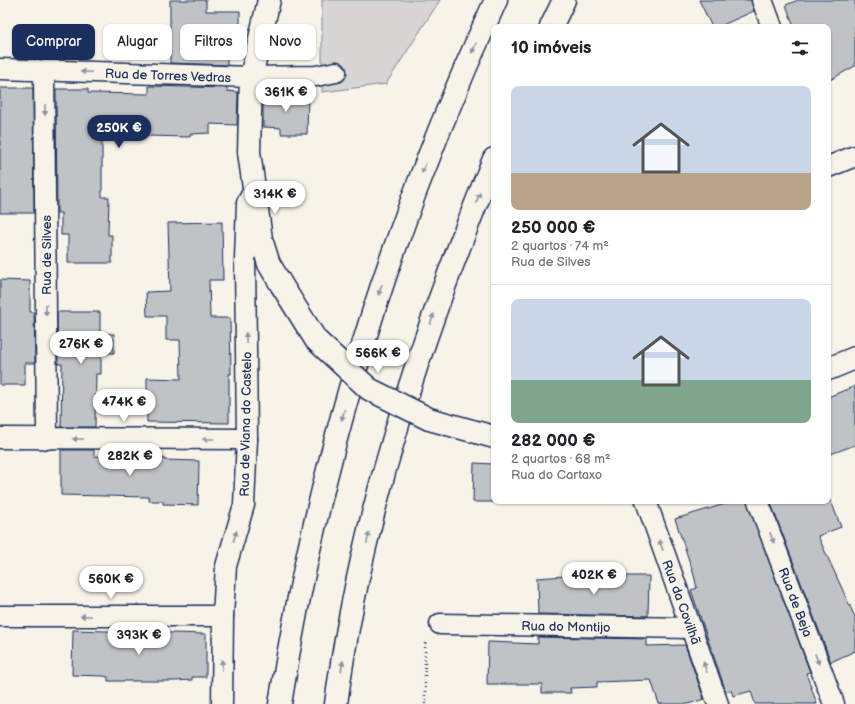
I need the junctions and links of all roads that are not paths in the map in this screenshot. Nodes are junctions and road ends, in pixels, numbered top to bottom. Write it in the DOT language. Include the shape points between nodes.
graph roads {
  1 [pos="269,0"];
  2 [pos="496,0"];
  3 [pos="564,0"];
  4 [pos="762,0"];
  5 [pos="552,24"];
  6 [pos="771,24"];
  7 [pos="0,69"];
  8 [pos="44,71"];
  9 [pos="336,72"];
  10 [pos="251,77"];
  11 [pos="855,156"];
  12 [pos="831,166"];
  13 [pos="491,167"];
  14 [pos="254,191"];
  15 [pos="855,358"];
  16 [pos="831,368"];
  17 [pos="491,436"];
  18 [pos="0,438"];
  19 [pos="47,439"];
  20 [pos="247,439"];
  21 [pos="647,504"];
  22 [pos="759,504"];
  23 [pos="0,616"];
  24 [pos="223,616"];
  25 [pos="440,624"];
  26 [pos="691,628"];
  27 [pos="222,704"];
  28 [pos="280,704"];
  29 [pos="336,704"];
  30 [pos="718,704"];
  31 [pos="834,704"];
  1 -- 10 [label="main road"];
  2 -- 28 [label="main road, one-way" via="430,152 375,308 324,488 303,579"];
  3 -- 5 [label="main road"];
  4 -- 6 [label="street"];
  7 -- 8 [label="street, Rua de Torres Vedras"];
  10 -- 8 [label="street, Rua de Torres Vedras, one-way"];
  8 -- 19 [label="street, Rua de Silves, one-way"];
  9 -- 10 [label="street, Rua de Torres Vedras" via="316,76"];
  10 -- 14 [label="main road" via="249,152"];
  11 -- 12 [label="street"];
  29 -- 13 [label="main road, one-way" via="367,540 386,464 433,315"];
  14 -- 17 [label="main road, bridge" via="261,239 269,264 316,340 369,389 429,419"];
  20 -- 14 [label="street, Rua de Viana do Castelo, one-way" via="245,259 248,203"];
  15 -- 16 [label="main road"];
  18 -- 19 [label="street"];
  20 -- 19 [label="street, one-way"];
  24 -- 20 [label="street, Rua de Viana do Castelo, one-way" via="226,566 244,505"];
  26 -- 21 [label="street, Rua da Covilhã, one-way"];
  22 -- 31 [label="street, Rua de Beja, one-way"];
  24 -- 23 [label="street, one-way"];
  27 -- 24 [label="street, Rua de Viana do Castelo, one-way"];
  25 -- 26 [label="street, Rua do Montijo"];
  30 -- 26 [label="street, Rua da Covilhã, one-way"];
}
